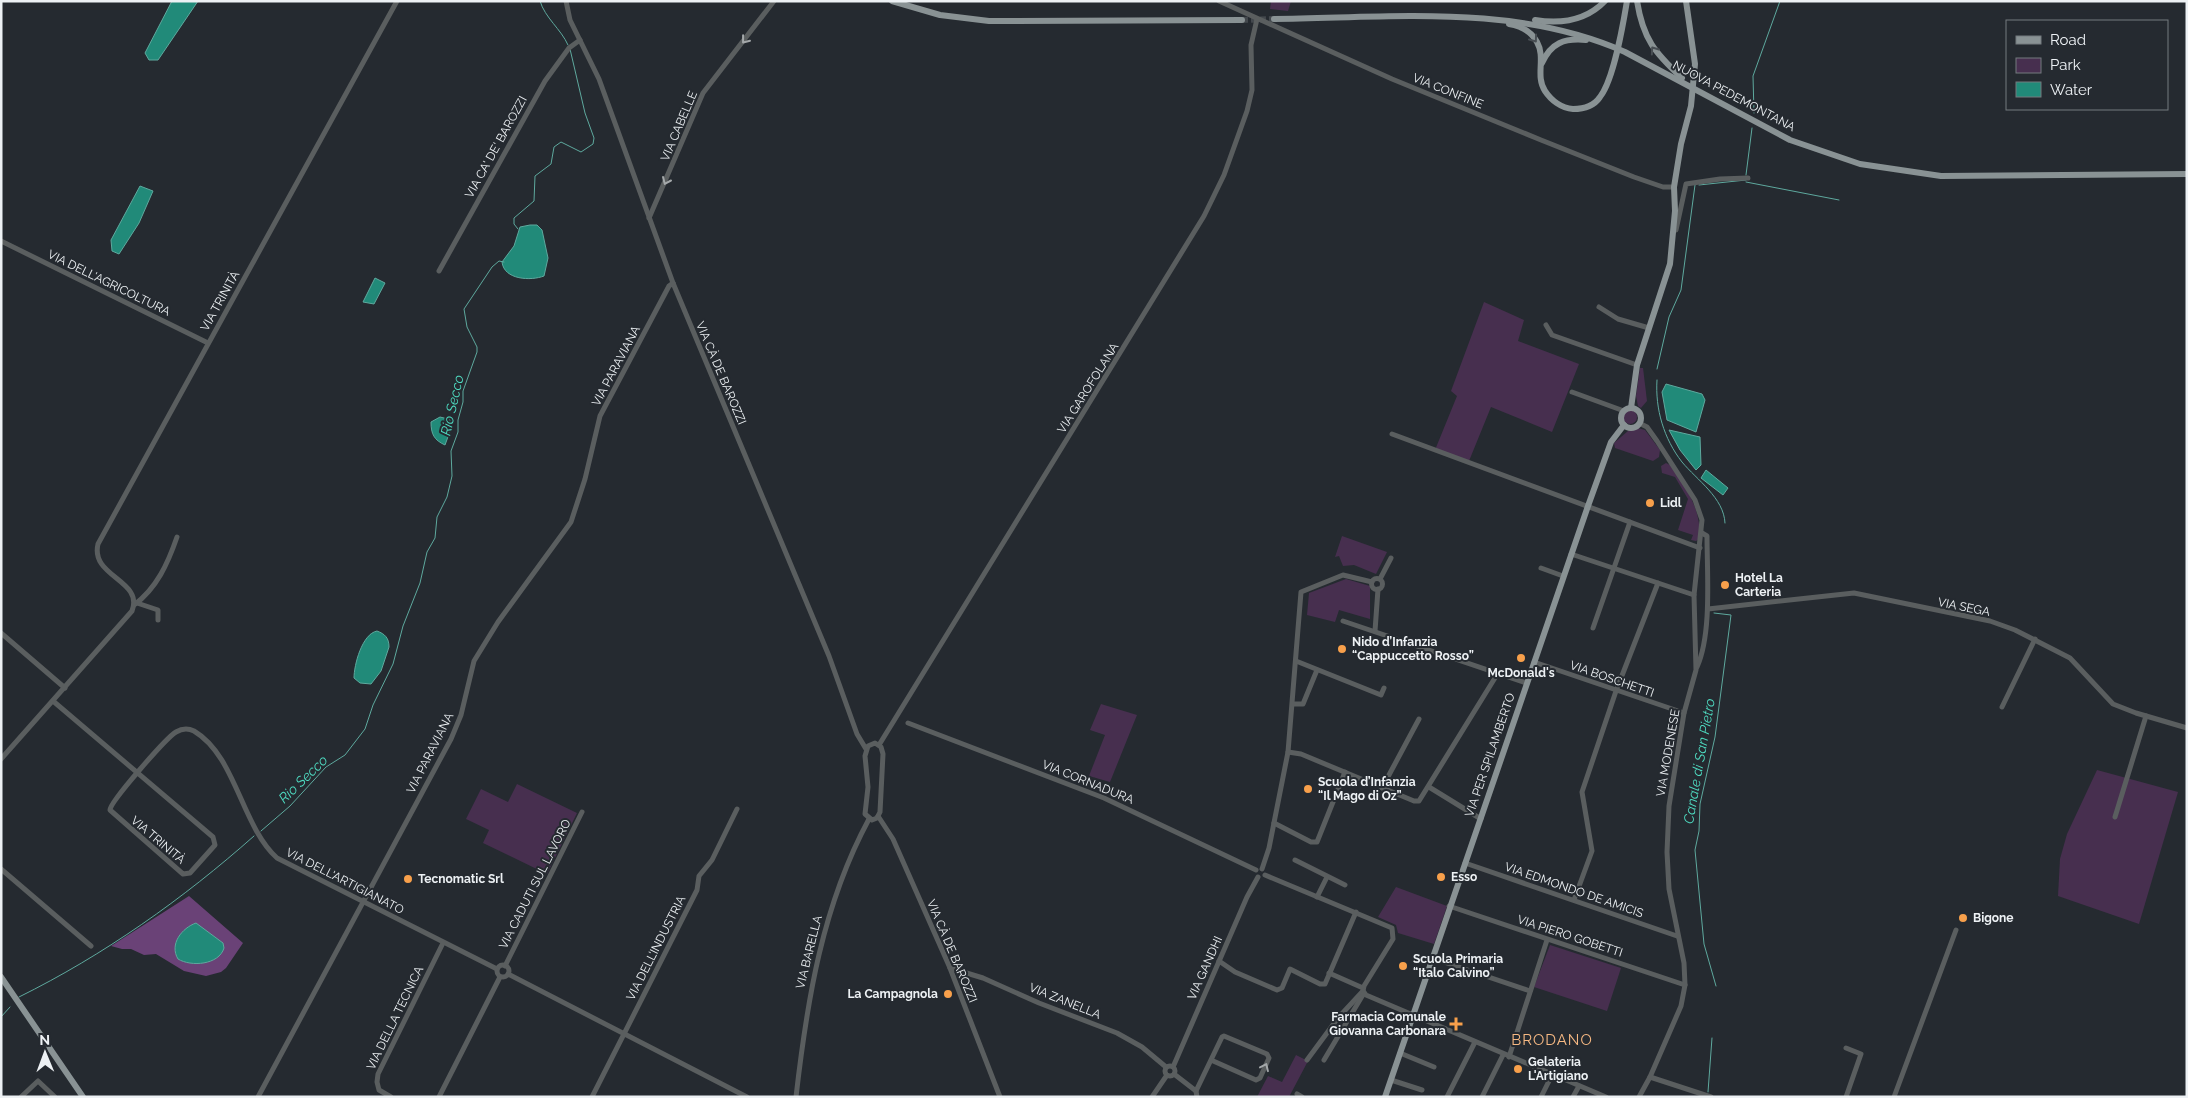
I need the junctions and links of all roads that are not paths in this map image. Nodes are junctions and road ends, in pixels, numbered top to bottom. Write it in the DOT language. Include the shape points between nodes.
graph roads {
  1 [pos="397,1"];
  2 [pos="566,1"];
  3 [pos="774,1"];
  4 [pos="892,1"];
  5 [pos="1219,1"];
  6 [pos="1605,1"];
  7 [pos="1627,1"];
  8 [pos="1637,1"];
  9 [pos="1686,1"];
  10 [pos="1403,18"];
  11 [pos="1478,18"];
  12 [pos="1258,19"];
  13 [pos="1274,19"];
  14 [pos="1242,20"];
  15 [pos="580,40"];
  16 [pos="1606,43"];
  17 [pos="1541,64"];
  18 [pos="1689,84"];
  19 [pos="2187,174"];
  20 [pos="1746,178"];
  21 [pos="1674,187"];
  22 [pos="649,218"];
  23 [pos="1,241"];
  24 [pos="1671,250"];
  25 [pos="439,271"];
  26 [pos="672,283"];
  27 [pos="1599,307"];
  28 [pos="1546,325"];
  29 [pos="1650,328"];
  30 [pos="208,343"];
  31 [pos="1637,365"];
  32 [pos="1572,392"];
  33 [pos="1631,408"];
  34 [pos="1624,411"];
  35 [pos="1639,422"];
  36 [pos="1624,425"];
  37 [pos="1392,434"];
  38 [pos="1588,506"];
  39 [pos="1630,522"];
  40 [pos="1702,533"];
  41 [pos="177,536"];
  42 [pos="1700,548"];
  43 [pos="1571,554"];
  44 [pos="1391,558"];
  45 [pos="1541,568"];
  46 [pos="1615,568"];
  47 [pos="1563,576"];
  48 [pos="1380,579"];
  49 [pos="1372,582"];
  50 [pos="1658,583"];
  51 [pos="1378,589"];
  52 [pos="1694,595"];
  53 [pos="136,604"];
  54 [pos="1708,609"];
  55 [pos="158,620"];
  56 [pos="1343,620"];
  57 [pos="1594,628"];
  58 [pos="1375,631"];
  59 [pos="1,633"];
  60 [pos="2036,639"];
  61 [pos="1296,661"];
  62 [pos="1534,662"];
  63 [pos="1317,670"];
  64 [pos="1696,670"];
  65 [pos="1498,673"];
  66 [pos="1526,683"];
  67 [pos="64,688"];
  68 [pos="1384,688"];
  69 [pos="1616,691"];
  70 [pos="53,701"];
  71 [pos="1293,704"];
  72 [pos="2002,707"];
  73 [pos="1684,713"];
  74 [pos="2146,716"];
  75 [pos="1419,719"];
  76 [pos="908,723"];
  77 [pos="2187,728"];
  78 [pos="182,730"];
  79 [pos="879,745"];
  80 [pos="866,749"];
  81 [pos="1288,752"];
  82 [pos="1,759"];
  83 [pos="1345,772"];
  84 [pos="138,774"];
  85 [pos="1429,787"];
  86 [pos="1382,788"];
  87 [pos="737,809"];
  88 [pos="582,812"];
  89 [pos="878,816"];
  90 [pos="2115,817"];
  91 [pos="869,819"];
  92 [pos="1481,819"];
  93 [pos="1274,823"];
  94 [pos="1294,860"];
  95 [pos="1465,863"];
  96 [pos="1,869"];
  97 [pos="1259,870"];
  98 [pos="1265,875"];
  99 [pos="1327,877"];
  100 [pos="1258,878"];
  101 [pos="1345,885"];
  102 [pos="1317,897"];
  103 [pos="1574,900"];
  104 [pos="362,902"];
  105 [pos="1449,906"];
  106 [pos="1356,912"];
  107 [pos="1956,930"];
  108 [pos="1677,936"];
  109 [pos="1548,940"];
  110 [pos="443,943"];
  111 [pos="91,946"];
  112 [pos="1432,958"];
  113 [pos="1219,961"];
  114 [pos="505,966"];
  115 [pos="950,968"];
  116 [pos="497,969"];
  117 [pos="1329,973"];
  118 [pos="508,974"];
  119 [pos="500,976"];
  120 [pos="1,977"];
  121 [pos="1685,985"];
  122 [pos="1363,991"];
  123 [pos="1530,991"];
  124 [pos="1412,1016"];
  125 [pos="624,1034"];
  126 [pos="1475,1042"];
  127 [pos="1846,1048"];
  128 [pos="1400,1053"];
  129 [pos="1506,1056"];
  130 [pos="1211,1060"];
  131 [pos="1307,1060"];
  132 [pos="1324,1060"];
  133 [pos="1166,1067"];
  134 [pos="1173,1067"];
  135 [pos="1434,1067"];
  136 [pos="1174,1074"];
  137 [pos="1167,1075"];
  138 [pos="1552,1075"];
  139 [pos="1650,1077"];
  140 [pos="1391,1080"];
  141 [pos="1579,1086"];
  142 [pos="1422,1090"];
  143 [pos="1196,1094"];
  144 [pos="81,1095"];
  145 [pos="1708,1096"];
  146 [pos="21,1097"];
  147 [pos="55,1097"];
  148 [pos="258,1097"];
  149 [pos="391,1097"];
  150 [pos="439,1097"];
  151 [pos="592,1097"];
  152 [pos="747,1097"];
  153 [pos="796,1097"];
  154 [pos="1000,1097"];
  155 [pos="1152,1097"];
  156 [pos="1385,1097"];
  157 [pos="1447,1097"];
  158 [pos="1482,1097"];
  159 [pos="1541,1097"];
  160 [pos="1573,1097"];
  161 [pos="1606,1097"];
  162 [pos="1639,1097"];
  163 [pos="1846,1097"];
  164 [pos="1894,1097"];
  1 -- 30 [label="street, VIA TRINITÀ"];
  2 -- 15 [label="street, VIA CÀ DE BAROZZI" via="570,20"];
  3 -- 22 [label="street, VIA CABELLE, one-way" via="703,93"];
  4 -- 14 [label="main road" via="940,15 989,21"];
  5 -- 12 [label="street, VIA CONFINE"];
  6 -- 11 [label="main road" via="1582,17 1559,22 1504,16"];
  7 -- 17 [label="main road" via="1612,68 1599,99 1580,109 1557,104 1541,84"];
  18 -- 8 [label="main road, one-way" via="1651,46 1644,32"];
  9 -- 21 [label="main road" via="1695,64 1691,106"];
  10 -- 11 [label="main road, NUOVA PEDEMONTANA"];
  10 -- 13 [label="main road, NUOVA PEDEMONTANA"];
  10 -- 17 [label="main road, one-way" via="1517,25 1536,40"];
  11 -- 16 [label="main road, NUOVA PEDEMONTANA" via="1530,23"];
  12 -- 21 [label="street, VIA CONFINE" via="1540,140 1642,180"];
  12 -- 79 [label="street, VIA GAROFOLANA" via="1251,46 1252,90 1247,111 1224,175 1204,216"];
  15 -- 22 [label="street, VIA CÀ DE BAROZZI" via="599,79"];
  15 -- 25 [label="street, VIA CA' DE' BAROZZI" via="570,47 545,81"];
  16 -- 17 [label="main road" via="1563,41 1547,53"];
  16 -- 18 [label="main road, NUOVA PEDEMONTANA"];
  18 -- 19 [label="main road, NUOVA PEDEMONTANA" via="1790,140 1828,155 1890,170 1965,177"];
  20 -- 24 [label="street" via="1686,184"];
  21 -- 24 [label="main road"];
  22 -- 26 [label="street, VIA CÀ DE BAROZZI"];
  23 -- 30 [label="street, VIA DELL'AGRICOLTURA"];
  24 -- 29 [label="main road" via="1670,264"];
  26 -- 80 [label="street, VIA CÀ DE BAROZZI" via="829,656 857,734"];
  26 -- 104 [label="street, VIA PARAVIANA" via="600,416 585,479 570,522 474,661 461,715 451,739"];
  27 -- 29 [label="street" via="1618,319"];
  28 -- 31 [label="street" via="1552,335"];
  29 -- 31 [label="main road"];
  30 -- 53 [label="street, VIA TRINITÀ" via="98,544 101,564 128,588"];
  31 -- 33 [label="main road"];
  32 -- 34 [label="street"];
  33 -- 34 [label="main road"];
  33 -- 35 [label="main road" via="1639,413"];
  34 -- 36 [label="main road" via="1621,418"];
  35 -- 36 [label="main road" via="1631,428"];
  35 -- 40 [label="street, VIA MODENESE" via="1647,428 1694,500 1702,520"];
  36 -- 38 [label="main road, VIA PER SPILAMBERTO" via="1611,442"];
  37 -- 38 [label="street"];
  38 -- 39 [label="street"];
  38 -- 43 [label="main road, VIA PER SPILAMBERTO"];
  39 -- 42 [label="street"];
  39 -- 46 [label="street"];
  40 -- 42 [label="street, VIA MODENESE"];
  40 -- 54 [label="street" via="1707,536"];
  41 -- 53 [label="street" via="167,565 146,596"];
  42 -- 52 [label="street, VIA MODENESE"];
  43 -- 46 [label="street"];
  43 -- 47 [label="main road, VIA PER SPILAMBERTO"];
  44 -- 48 [label="street"];
  45 -- 47 [label="street"];
  46 -- 50 [label="street"];
  46 -- 57 [label="street"];
  47 -- 62 [label="main road, VIA PER SPILAMBERTO"];
  48 -- 49 [label="street"];
  48 -- 51 [label="street" via="1382,586"];
  49 -- 51 [label="street"];
  49 -- 61 [label="street" via="1343,575 1301,592"];
  50 -- 52 [label="street"];
  50 -- 69 [label="street"];
  51 -- 58 [label="street"];
  52 -- 64 [label="street, VIA MODENESE"];
  53 -- 55 [label="street" via="158,610"];
  53 -- 67 [label="street"];
  54 -- 60 [label="street, VIA SEGA" via="1854,593 1990,621"];
  54 -- 64 [label="street" via="1703,654"];
  56 -- 58 [label="street"];
  58 -- 65 [label="street"];
  59 -- 67 [label="street"];
  60 -- 72 [label="street"];
  60 -- 74 [label="street, VIA SEGA" via="2070,658 2113,704"];
  61 -- 63 [label="street"];
  61 -- 71 [label="street"];
  62 -- 66 [label="main road, VIA PER SPILAMBERTO"];
  62 -- 69 [label="street, VIA BOSCHETTI"];
  63 -- 68 [label="street" via="1382,695"];
  63 -- 71 [label="street" via="1303,704"];
  64 -- 73 [label="street, VIA MODENESE"];
  65 -- 66 [label="street"];
  65 -- 85 [label="street"];
  66 -- 92 [label="main road, VIA PER SPILAMBERTO"];
  67 -- 70 [label="street"];
  69 -- 73 [label="street, VIA BOSCHETTI"];
  69 -- 103 [label="street" via="1582,792 1592,851"];
  70 -- 82 [label="street"];
  70 -- 84 [label="street, VIA TRINITÀ"];
  71 -- 81 [label="street"];
  73 -- 108 [label="street, VIA MODENESE" via="1669,806 1667,852"];
  74 -- 77 [label="street, VIA SEGA"];
  74 -- 90 [label="street"];
  75 -- 86 [label="street"];
  76 -- 97 [label="street, VIA CORNADURA" via="1104,798"];
  78 -- 84 [label="street, VIA TRINITÀ" via="169,738"];
  78 -- 104 [label="street, VIA DELL'ARTIGIANATO" via="194,732 219,758 271,852 284,862"];
  79 -- 80 [label="street" via="872,743"];
  79 -- 89 [label="street" via="883,754"];
  80 -- 91 [label="street" via="865,814"];
  81 -- 83 [label="street"];
  81 -- 93 [label="street"];
  83 -- 86 [label="street"];
  83 -- 93 [label="street" via="1317,842 1308,841"];
  84 -- 84 [label="street, VIA TRINITÀ" via="112,803 110,810 180,872 188,874 215,845 215,840"];
  85 -- 86 [label="street" via="1417,801"];
  85 -- 92 [label="street"];
  87 -- 125 [label="street, VIA DELL’INDUSTRIA" via="712,860 699,876 697,890"];
  88 -- 114 [label="street, VIA CADUTI SUL LAVORO"];
  89 -- 91 [label="street" via="874,820"];
  89 -- 115 [label="street, VIA CÀ DE BAROZZI" via="893,839"];
  91 -- 153 [label="street, VIA BARELLA" via="842,880 824,933 807,1003"];
  92 -- 95 [label="main road, VIA PER SPILAMBERTO"];
  93 -- 97 [label="street"];
  94 -- 99 [label="street"];
  95 -- 103 [label="street, VIA EDMONDO DE AMICIS"];
  95 -- 105 [label="main road, VIA PER SPILAMBERTO"];
  96 -- 111 [label="street"];
  97 -- 98 [label="street"];
  97 -- 100 [label="street"];
  98 -- 100 [label="street"];
  98 -- 102 [label="street"];
  99 -- 101 [label="street"];
  99 -- 102 [label="street"];
  100 -- 113 [label="street, VIA GANDHI"];
  102 -- 106 [label="street"];
  103 -- 108 [label="street, VIA EDMONDO DE AMICIS"];
  104 -- 110 [label="street, VIA DELL'ARTIGIANATO"];
  104 -- 148 [label="street, VIA PARAVIANA"];
  105 -- 109 [label="street, VIA PIERO GOBETTI"];
  105 -- 112 [label="main road, VIA PER SPILAMBERTO"];
  106 -- 117 [label="street"];
  106 -- 122 [label="street" via="1387,925 1394,933"];
  107 -- 164 [label="street"];
  108 -- 121 [label="street, VIA MODENESE" via="1684,963"];
  109 -- 121 [label="street, VIA PIERO GOBETTI"];
  109 -- 123 [label="street"];
  110 -- 116 [label="street, VIA DELL'ARTIGIANATO"];
  110 -- 149 [label="street, VIA DELLA TECNICA" via="378,1074 379,1090"];
  112 -- 123 [label="street"];
  112 -- 124 [label="main road, VIA PER SPILAMBERTO"];
  113 -- 117 [label="street" via="1235,972 1278,990 1290,970 1320,984 1326,983"];
  113 -- 134 [label="street, VIA GANDHI"];
  114 -- 116 [label="street"];
  114 -- 118 [label="street"];
  115 -- 133 [label="street, VIA ZANELLA" via="983,978 1039,1004 1117,1033 1142,1047"];
  115 -- 154 [label="street, VIA CÀ DE BAROZZI"];
  116 -- 119 [label="street"];
  117 -- 122 [label="street"];
  118 -- 119 [label="street"];
  118 -- 125 [label="street"];
  119 -- 150 [label="street"];
  120 -- 144 [label="main road"];
  121 -- 139 [label="street, VIA MODENESE" via="1681,1006"];
  122 -- 124 [label="street"];
  122 -- 131 [label="street"];
  122 -- 132 [label="street"];
  123 -- 129 [label="street"];
  124 -- 126 [label="street"];
  124 -- 128 [label="main road, VIA PER SPILAMBERTO"];
  125 -- 151 [label="street, VIA DELL’INDUSTRIA"];
  125 -- 152 [label="street"];
  126 -- 129 [label="street"];
  126 -- 157 [label="street"];
  127 -- 163 [label="street" via="1861,1054"];
  128 -- 135 [label="street"];
  128 -- 140 [label="main road, VIA PER SPILAMBERTO"];
  129 -- 138 [label="street"];
  129 -- 158 [label="street"];
  130 -- 130 [label="street, one-way" via="1256,1080 1269,1058 1267,1054 1226,1036"];
  130 -- 143 [label="street"];
  133 -- 134 [label="street"];
  133 -- 137 [label="street"];
  134 -- 136 [label="street"];
  136 -- 137 [label="street"];
  136 -- 143 [label="street"];
  137 -- 155 [label="street"];
  138 -- 141 [label="street"];
  138 -- 159 [label="street"];
  139 -- 145 [label="street"];
  139 -- 162 [label="street, VIA MODENESE"];
  140 -- 142 [label="street"];
  140 -- 156 [label="main road, VIA PER SPILAMBERTO"];
  141 -- 160 [label="street"];
  141 -- 161 [label="street"];
  146 -- 147 [label="street" via="38,1081"];
}
